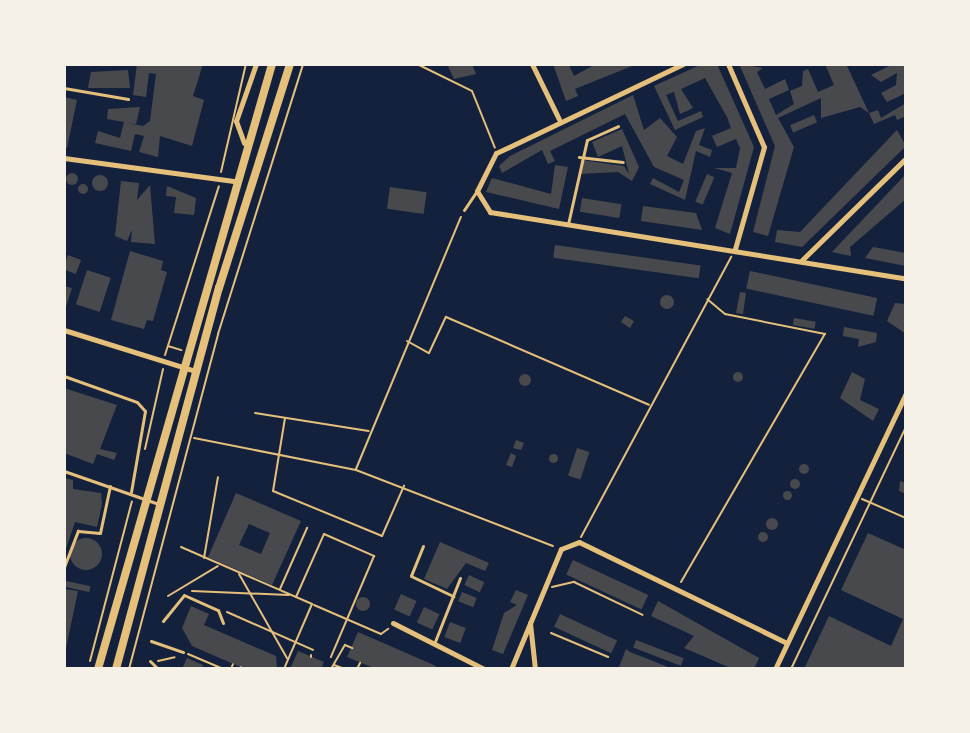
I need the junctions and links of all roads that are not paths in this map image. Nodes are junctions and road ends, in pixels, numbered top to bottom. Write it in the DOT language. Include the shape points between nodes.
graph roads {
  1 [pos="256,64"];
  2 [pos="272,64"];
  3 [pos="290,64"];
  4 [pos="532,64"];
  5 [pos="683,64"];
  6 [pos="728,64"];
  7 [pos="64,88"];
  8 [pos="128,99"];
  9 [pos="559,119"];
  10 [pos="618,126"];
  11 [pos="244,143"];
  12 [pos="579,157"];
  13 [pos="64,158"];
  14 [pos="906,158"];
  15 [pos="623,162"];
  16 [pos="235,181"];
  17 [pos="477,191"];
  18 [pos="464,210"];
  19 [pos="568,224"];
  20 [pos="735,249"];
  21 [pos="802,260"];
  22 [pos="906,279"];
  23 [pos="64,330"];
  24 [pos="180,366"];
  25 [pos="196,371"];
  26 [pos="64,376"];
  27 [pos="906,393"];
  28 [pos="64,471"];
  29 [pos="110,486"];
  30 [pos="132,492"];
  31 [pos="144,497"];
  32 [pos="160,504"];
  33 [pos="423,546"];
  34 [pos="64,567"];
  35 [pos="460,578"];
  36 [pos="453,596"];
  37 [pos="163,621"];
  38 [pos="530,622"];
  39 [pos="223,623"];
  40 [pos="393,623"];
  41 [pos="151,641"];
  42 [pos="787,643"];
  43 [pos="434,644"];
  44 [pos="183,652"];
  45 [pos="150,661"];
  46 [pos="98,669"];
  47 [pos="116,669"];
  48 [pos="158,669"];
  49 [pos="484,669"];
  50 [pos="511,669"];
  51 [pos="535,669"];
  52 [pos="775,669"];
  1 -- 11 [label="street" via="236,121"];
  2 -- 11 [label="main road"];
  3 -- 25 [label="main road"];
  4 -- 9 [label="street"];
  5 -- 9 [label="street"];
  6 -- 20 [label="street" via="764,147"];
  7 -- 8 [label="lane"];
  9 -- 17 [label="street" via="496,153"];
  10 -- 12 [label="lane" via="587,140"];
  11 -- 16 [label="main road"];
  12 -- 15 [label="lane"];
  12 -- 19 [label="lane"];
  13 -- 16 [label="street"];
  14 -- 21 [label="street"];
  16 -- 24 [label="main road"];
  17 -- 18 [label="lane"];
  17 -- 19 [label="street" via="490,212"];
  19 -- 20 [label="street"];
  20 -- 21 [label="street"];
  21 -- 22 [label="street"];
  23 -- 24 [label="street"];
  24 -- 25 [label="street"];
  24 -- 31 [label="main road"];
  25 -- 32 [label="main road"];
  26 -- 30 [label="lane" via="137,402 147,427"];
  27 -- 42 [label="street"];
  28 -- 29 [label="lane"];
  29 -- 30 [label="lane"];
  29 -- 34 [label="lane" via="100,533 78,531"];
  30 -- 31 [label="lane"];
  31 -- 32 [label="lane"];
  31 -- 46 [label="main road"];
  32 -- 47 [label="main road"];
  33 -- 36 [label="lane" via="411,576"];
  35 -- 36 [label="lane"];
  36 -- 43 [label="lane"];
  37 -- 39 [label="lane" via="184,595 218,610"];
  38 -- 42 [label="street" via="561,549 579,542"];
  38 -- 50 [label="street"];
  38 -- 51 [label="street"];
  40 -- 43 [label="street"];
  41 -- 44 [label="lane"];
  42 -- 52 [label="street"];
  43 -- 49 [label="street"];
  45 -- 48 [label="lane"];
}
